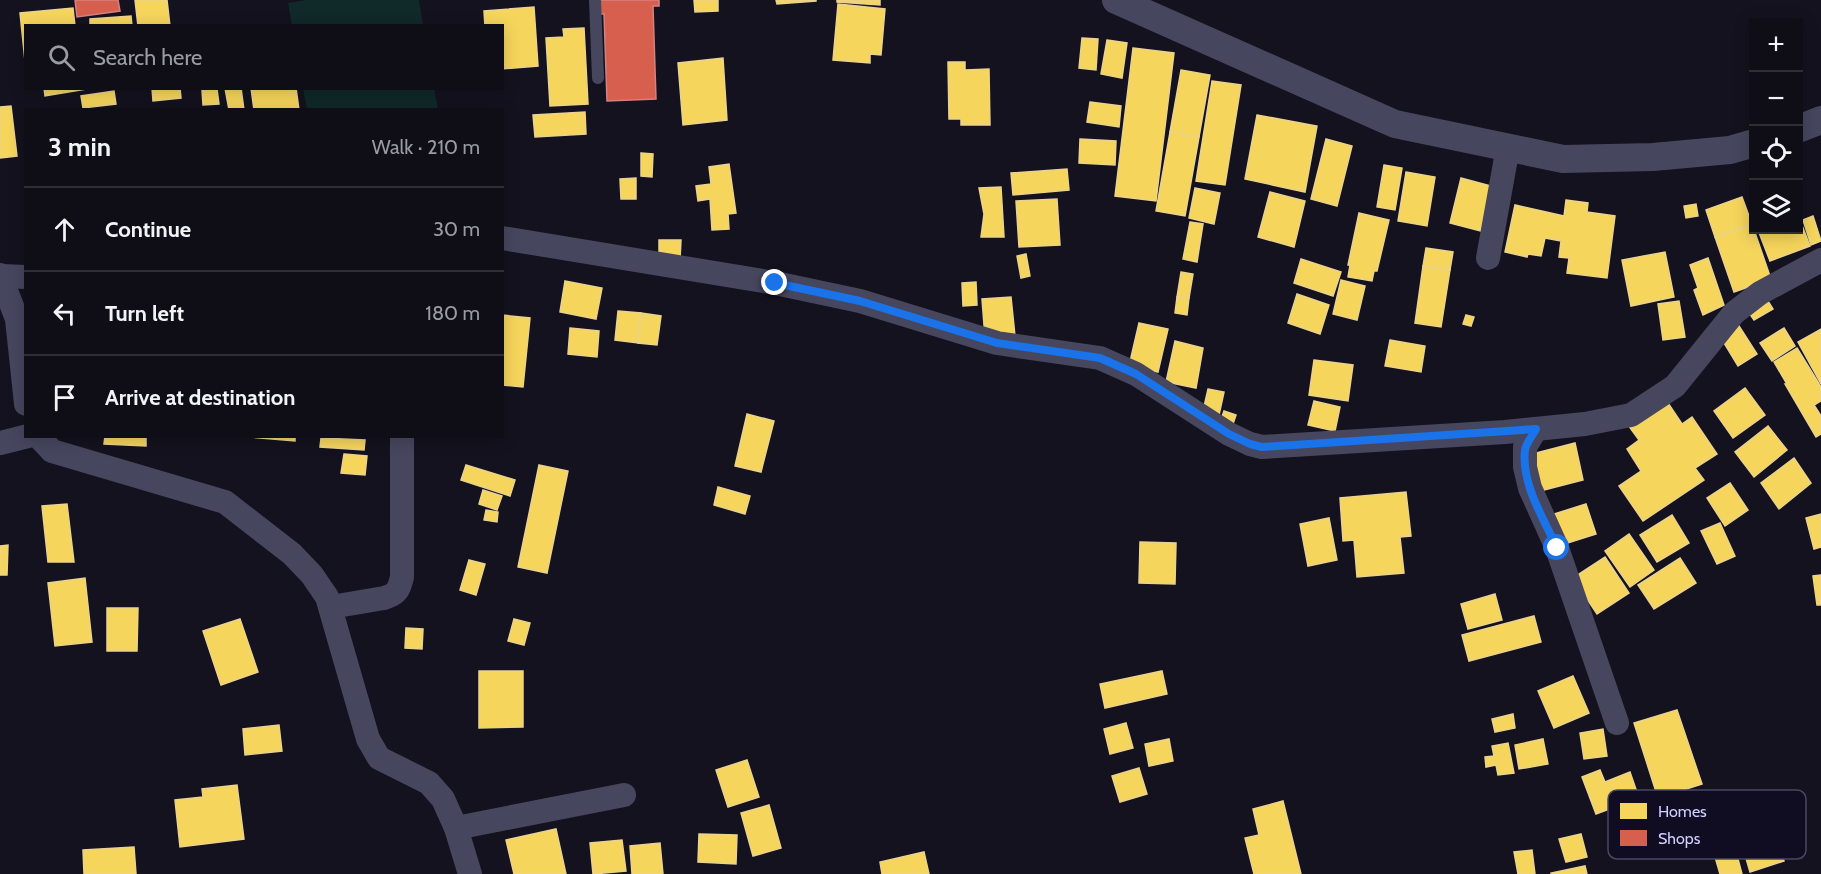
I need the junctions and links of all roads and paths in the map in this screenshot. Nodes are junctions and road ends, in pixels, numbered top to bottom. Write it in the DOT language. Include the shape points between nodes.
graph roads {
  1 [pos="595,0"];
  2 [pos="1116,0"];
  3 [pos="598,78"];
  4 [pos="1749,144"];
  5 [pos="1508,147"];
  6 [pos="504,238"];
  7 [pos="1488,258"];
  8 [pos="1821,260"];
  9 [pos="0,276"];
  10 [pos="24,277"];
  11 [pos="24,385"];
  12 [pos="1536,429"];
  13 [pos="24,437"];
  14 [pos="40,438"];
  15 [pos="402,438"];
  16 [pos="0,443"];
  17 [pos="331,608"];
  18 [pos="1617,723"];
  19 [pos="624,795"];
  20 [pos="456,828"];
  21 [pos="470,874"];
  1 -- 3 [label="lane"];
  2 -- 5 [label="street" via="1395,124"];
  4 -- 5 [label="street" via="1730,150 1653,157 1563,159"];
  5 -- 7 [label="street"];
  6 -- 12 [label="street" via="775,283 860,301 997,343 1100,358 1136,374 1229,434 1262,447"];
  8 -- 12 [label="street" via="1760,293 1734,313 1675,386 1631,415"];
  9 -- 10 [label="street"];
  9 -- 11 [label="street" via="17,319"];
  12 -- 18 [label="street" via="1525,447 1530,488 1557,548"];
  13 -- 16 [label="street"];
  14 -- 17 [label="street" via="52,451 225,502 292,554 312,575"];
  15 -- 17 [label="street" via="399,590 384,598"];
  17 -- 20 [label="street" via="368,739 379,758 429,783"];
  19 -- 20 [label="street"];
  20 -- 21 [label="street"];
}
